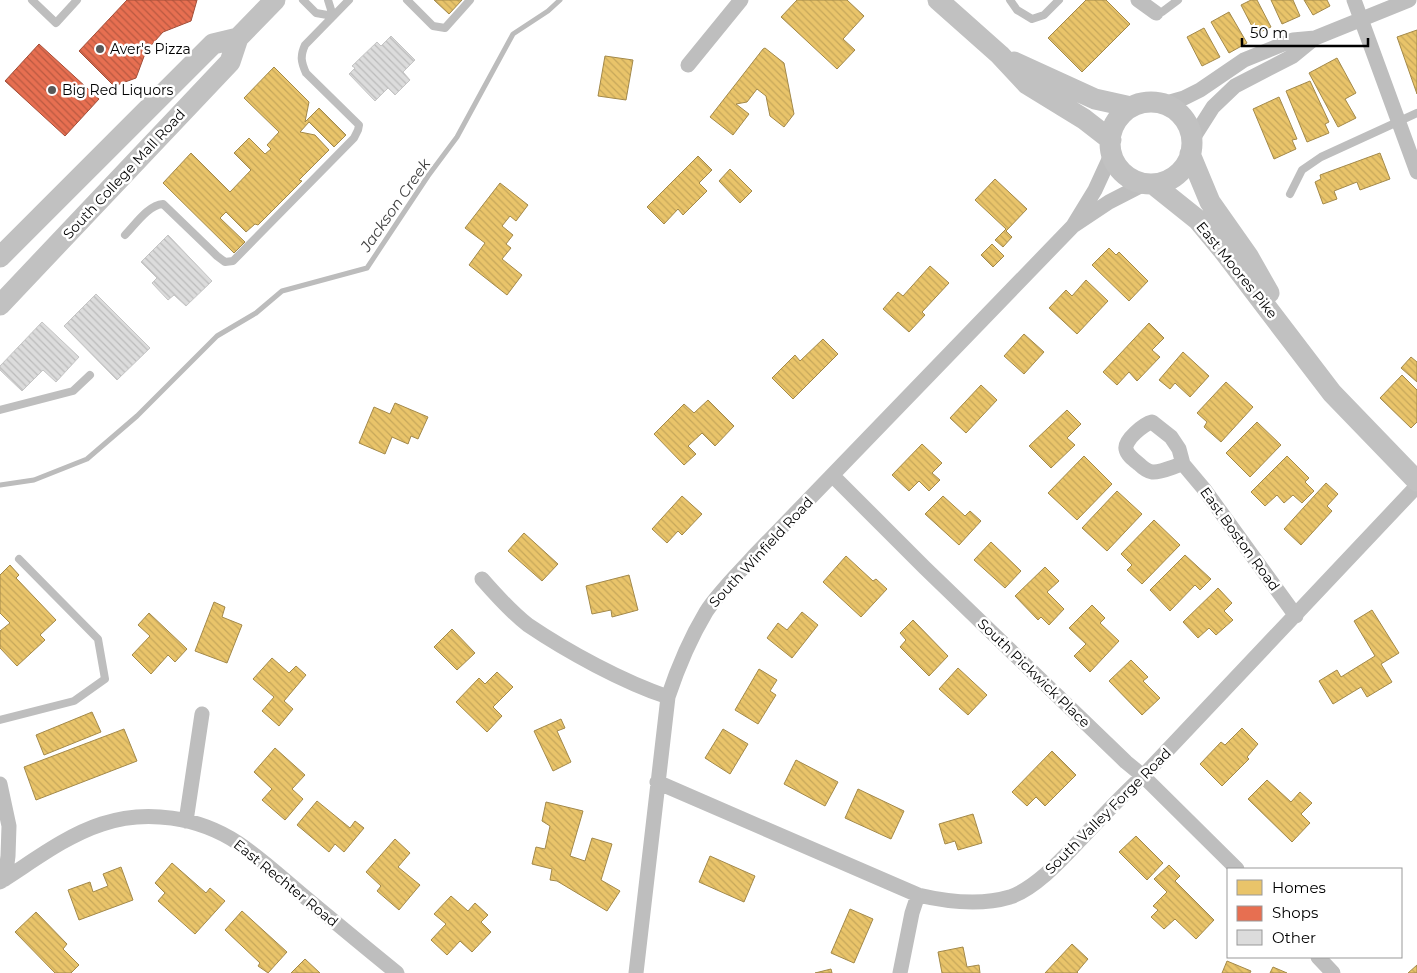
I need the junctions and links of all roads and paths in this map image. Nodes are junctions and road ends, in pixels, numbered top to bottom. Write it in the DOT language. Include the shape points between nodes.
graph roads {
  1 [pos="32,0"];
  2 [pos="77,0"];
  3 [pos="275,0"];
  4 [pos="303,0"];
  5 [pos="328,0"];
  6 [pos="349,0"];
  7 [pos="407,0"];
  8 [pos="470,0"];
  9 [pos="741,0"];
  10 [pos="938,0"];
  11 [pos="1010,0"];
  12 [pos="1059,0"];
  13 [pos="1138,0"];
  14 [pos="1178,0"];
  15 [pos="1354,0"];
  16 [pos="1409,0"];
  17 [pos="1156,13"];
  18 [pos="333,16"];
  19 [pos="1362,18"];
  20 [pos="238,38"];
  21 [pos="1315,38"];
  22 [pos="1000,56"];
  23 [pos="688,65"];
  24 [pos="1163,104"];
  25 [pos="1131,107"];
  26 [pos="1417,113"];
  27 [pos="1399,121"];
  28 [pos="1111,146"];
  29 [pos="1191,147"];
  30 [pos="1417,172"];
  31 [pos="1149,184"];
  32 [pos="1290,194"];
  33 [pos="1073,226"];
  34 [pos="125,235"];
  35 [pos="0,256"];
  36 [pos="0,260"];
  37 [pos="22,282"];
  38 [pos="0,306"];
  39 [pos="1294,342"];
  40 [pos="90,375"];
  41 [pos="0,410"];
  42 [pos="1183,464"];
  43 [pos="833,476"];
  44 [pos="1417,481"];
  45 [pos="1417,486"];
  46 [pos="20,559"];
  47 [pos="482,578"];
  48 [pos="1296,616"];
  49 [pos="668,697"];
  50 [pos="202,714"];
  51 [pos="0,720"];
  52 [pos="1143,776"];
  53 [pos="657,782"];
  54 [pos="0,784"];
  55 [pos="186,821"];
  56 [pos="1236,868"];
  57 [pos="2,881"];
  58 [pos="918,895"];
  59 [pos="1319,958"];
  60 [pos="397,973"];
  61 [pos="636,973"];
  62 [pos="900,973"];
  63 [pos="1333,973"];
  1 -- 2 [label="lane" via="56,23"];
  3 -- 20 [label="main road, South College Mall Road"];
  4 -- 18 [label="lane" via="316,13"];
  5 -- 18 [label="lane"];
  6 -- 18 [label="lane"];
  7 -- 8 [label="lane" via="433,26 445,28"];
  9 -- 23 [label="street"];
  10 -- 22 [label="main road"];
  11 -- 12 [label="lane" via="1017,10 1032,19 1044,15"];
  13 -- 17 [label="street"];
  14 -- 17 [label="lane"];
  15 -- 19 [label="street"];
  16 -- 19 [label="street"];
  18 -- 34 [label="lane" via="306,45 301,63 306,73 359,125 354,138 233,261 225,262 163,204 157,204"];
  19 -- 21 [label="street"];
  19 -- 27 [label="street"];
  20 -- 35 [label="main road, South College Mall Road" via="213,44"];
  20 -- 37 [label="main road, South College Mall Road" via="230,62"];
  21 -- 24 [label="street" via="1293,40 1244,60 1200,90"];
  21 -- 29 [label="street" via="1292,56 1235,86 1213,108"];
  22 -- 25 [label="main road" via="1095,99"];
  22 -- 28 [label="main road" via="1026,84 1084,119"];
  24 -- 25 [label="main road" via="1147,102"];
  24 -- 29 [label="main road" via="1186,121"];
  25 -- 28 [label="main road" via="1115,124"];
  26 -- 27 [label="lane"];
  27 -- 30 [label="street"];
  27 -- 32 [label="lane" via="1321,157 1302,170"];
  28 -- 31 [label="main road" via="1122,171"];
  28 -- 33 [label="street, South Winfield Road" via="1095,190"];
  29 -- 31 [label="main road" via="1185,166 1176,176 1165,182"];
  29 -- 39 [label="main road, East Moores Pike" via="1208,198 1248,256"];
  31 -- 33 [label="street, South Winfield Road" via="1109,202"];
  31 -- 39 [label="main road, East Moores Pike" via="1198,220"];
  33 -- 43 [label="street, South Winfield Road"];
  36 -- 37 [label="main road"];
  37 -- 38 [label="main road, South College Mall Road"];
  39 -- 44 [label="main road, East Moores Pike" via="1332,392"];
  40 -- 41 [label="lane" via="73,391"];
  42 -- 48 [label="street, East Boston Road"];
  43 -- 49 [label="street, South Winfield Road" via="717,597 697,630"];
  43 -- 52 [label="street, South Pickwick Place"];
  45 -- 48 [label="street, South Valley Forge Road"];
  46 -- 51 [label="lane" via="98,639 105,678 74,700"];
  47 -- 49 [label="street" via="505,605 528,624 582,657"];
  48 -- 52 [label="street, South Valley Forge Road"];
  49 -- 53 [label="street, South Winfield Road"];
  50 -- 55 [label="street"];
  52 -- 56 [label="street, South Pickwick Place"];
  52 -- 58 [label="street, South Valley Forge Road" via="1045,875 1010,897 973,902"];
  53 -- 58 [label="street, South Valley Forge Road"];
  53 -- 61 [label="street, South Winfield Road"];
  54 -- 57 [label="street" via="9,826 8,856"];
  55 -- 57 [label="street, East Rechter Road" via="149,816 102,824 80,832"];
  55 -- 60 [label="street, East Rechter Road" via="215,830 249,850"];
  58 -- 62 [label="street"];
  59 -- 63 [label="street"];
}
